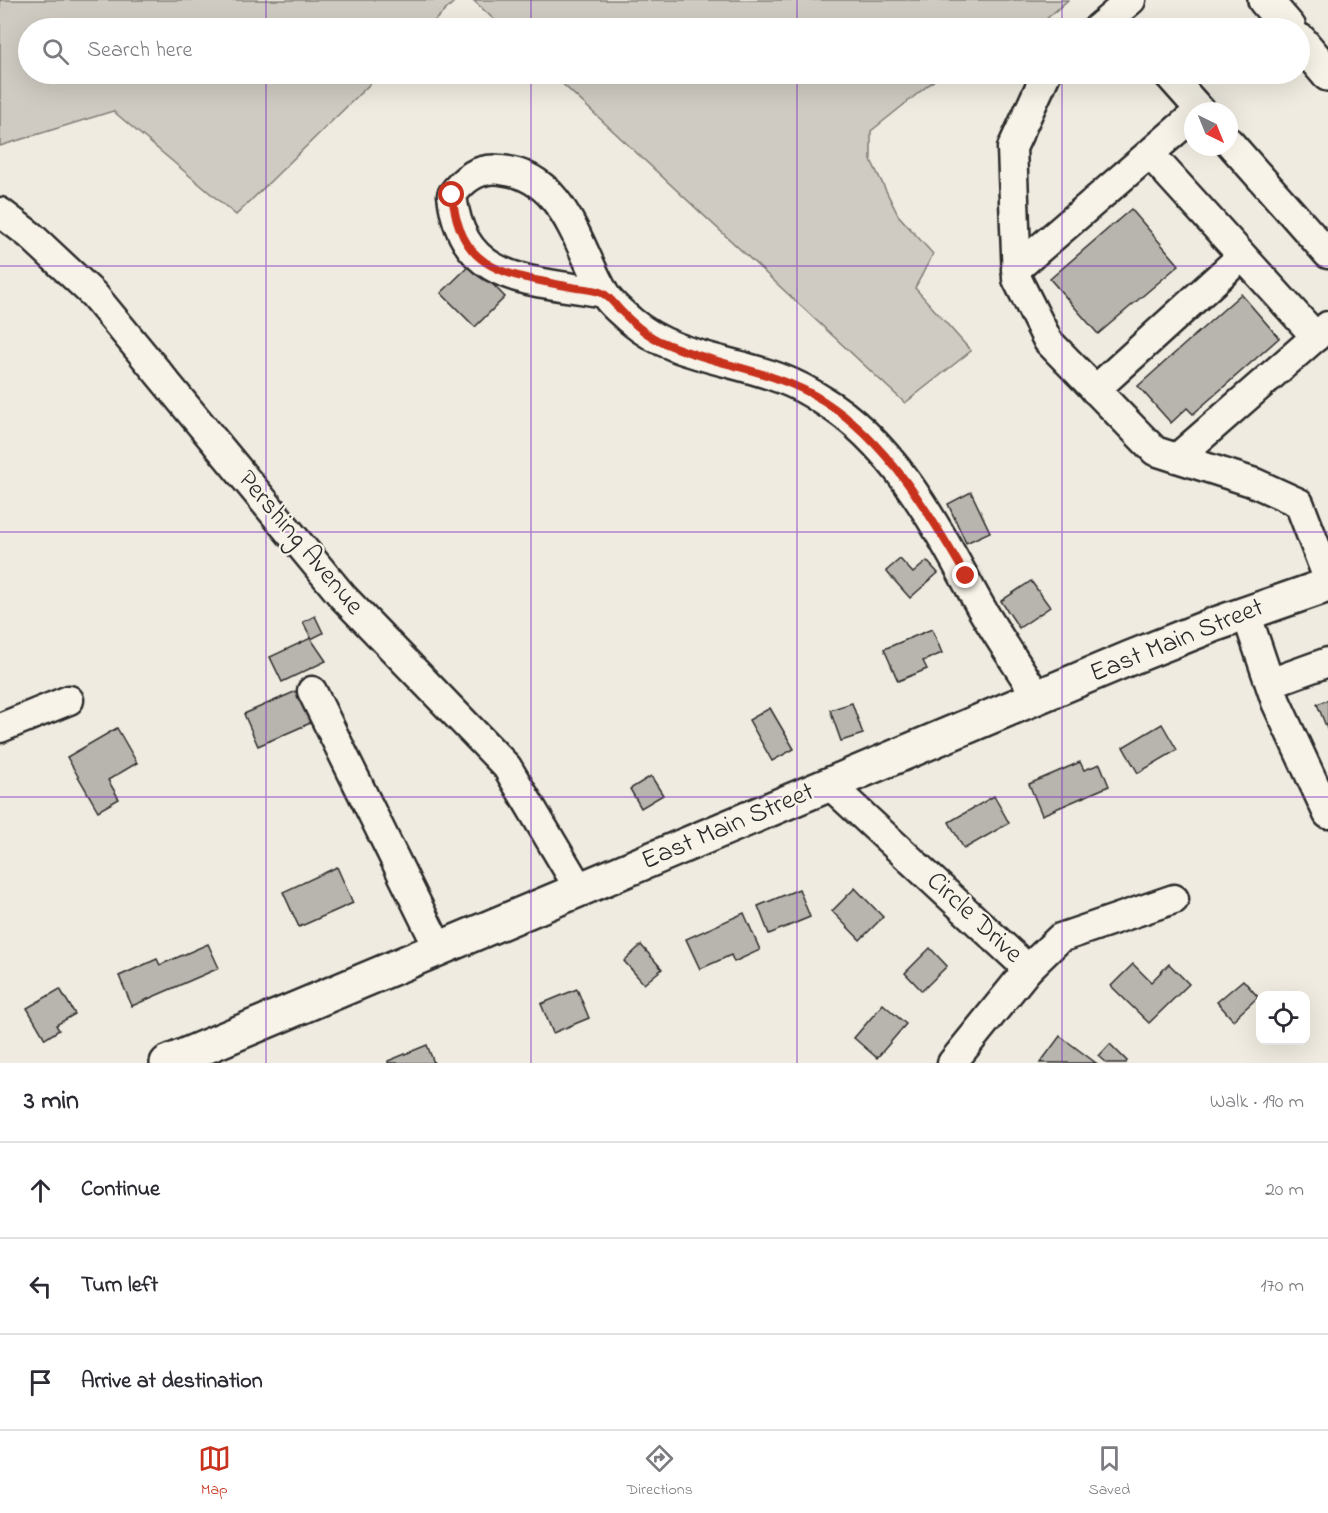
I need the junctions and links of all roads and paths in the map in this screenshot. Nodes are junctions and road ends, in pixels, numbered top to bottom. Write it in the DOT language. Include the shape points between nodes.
graph roads {
  1 [pos="1265,0"];
  2 [pos="1280,18"];
  3 [pos="1310,54"];
  4 [pos="1328,74"];
  5 [pos="1041,84"];
  6 [pos="1176,84"];
  7 [pos="1190,102"];
  8 [pos="1184,124"];
  9 [pos="1238,152"];
  10 [pos="1150,154"];
  11 [pos="0,212"];
  12 [pos="1328,254"];
  13 [pos="1242,256"];
  14 [pos="1016,269"];
  15 [pos="603,294"];
  16 [pos="1322,332"];
  17 [pos="1095,390"];
  18 [pos="1177,458"];
  19 [pos="1328,579"];
  20 [pos="1246,613"];
  21 [pos="1328,662"];
  22 [pos="1270,683"];
  23 [pos="312,691"];
  24 [pos="1038,698"];
  25 [pos="69,700"];
  26 [pos="0,728"];
  27 [pos="830,785"];
  28 [pos="1328,814"];
  29 [pos="580,890"];
  30 [pos="1174,898"];
  31 [pos="439,949"];
  32 [pos="1028,969"];
  33 [pos="167,1063"];
  34 [pos="952,1063"];
  1 -- 2 [label="main road"];
  3 -- 4 [label="main road"];
  5 -- 14 [label="street" via="1012,148"];
  6 -- 7 [label="street"];
  8 -- 10 [label="street"];
  9 -- 12 [label="street"];
  10 -- 13 [label="street"];
  10 -- 14 [label="street"];
  11 -- 29 [label="street, Pershing Avenue" via="94,295 343,597 507,767"];
  13 -- 16 [label="street"];
  13 -- 17 [label="street"];
  14 -- 17 [label="street" via="1017,279 1048,341"];
  15 -- 15 [label="street" via="572,226 545,186 529,176 493,169 473,174 460,183 452,195 456,223 467,244 486,264 503,273"];
  15 -- 24 [label="street" via="660,342 783,379 823,400 857,425 919,500"];
  16 -- 18 [label="street"];
  17 -- 18 [label="street" via="1155,451"];
  18 -- 19 [label="street" via="1255,483 1299,503"];
  19 -- 20 [label="main road, East Main Street"];
  20 -- 22 [label="street"];
  20 -- 24 [label="main road, East Main Street"];
  21 -- 22 [label="street"];
  22 -- 28 [label="street"];
  23 -- 31 [label="street"];
  24 -- 27 [label="main road, East Main Street"];
  25 -- 26 [label="street"];
  27 -- 29 [label="main road, East Main Street"];
  27 -- 32 [label="street, Circle Drive"];
  29 -- 31 [label="main road, East Main Street"];
  30 -- 32 [label="street" via="1060,938"];
  31 -- 33 [label="main road, East Main Street"];
  32 -- 34 [label="street, Circle Drive"];
}
